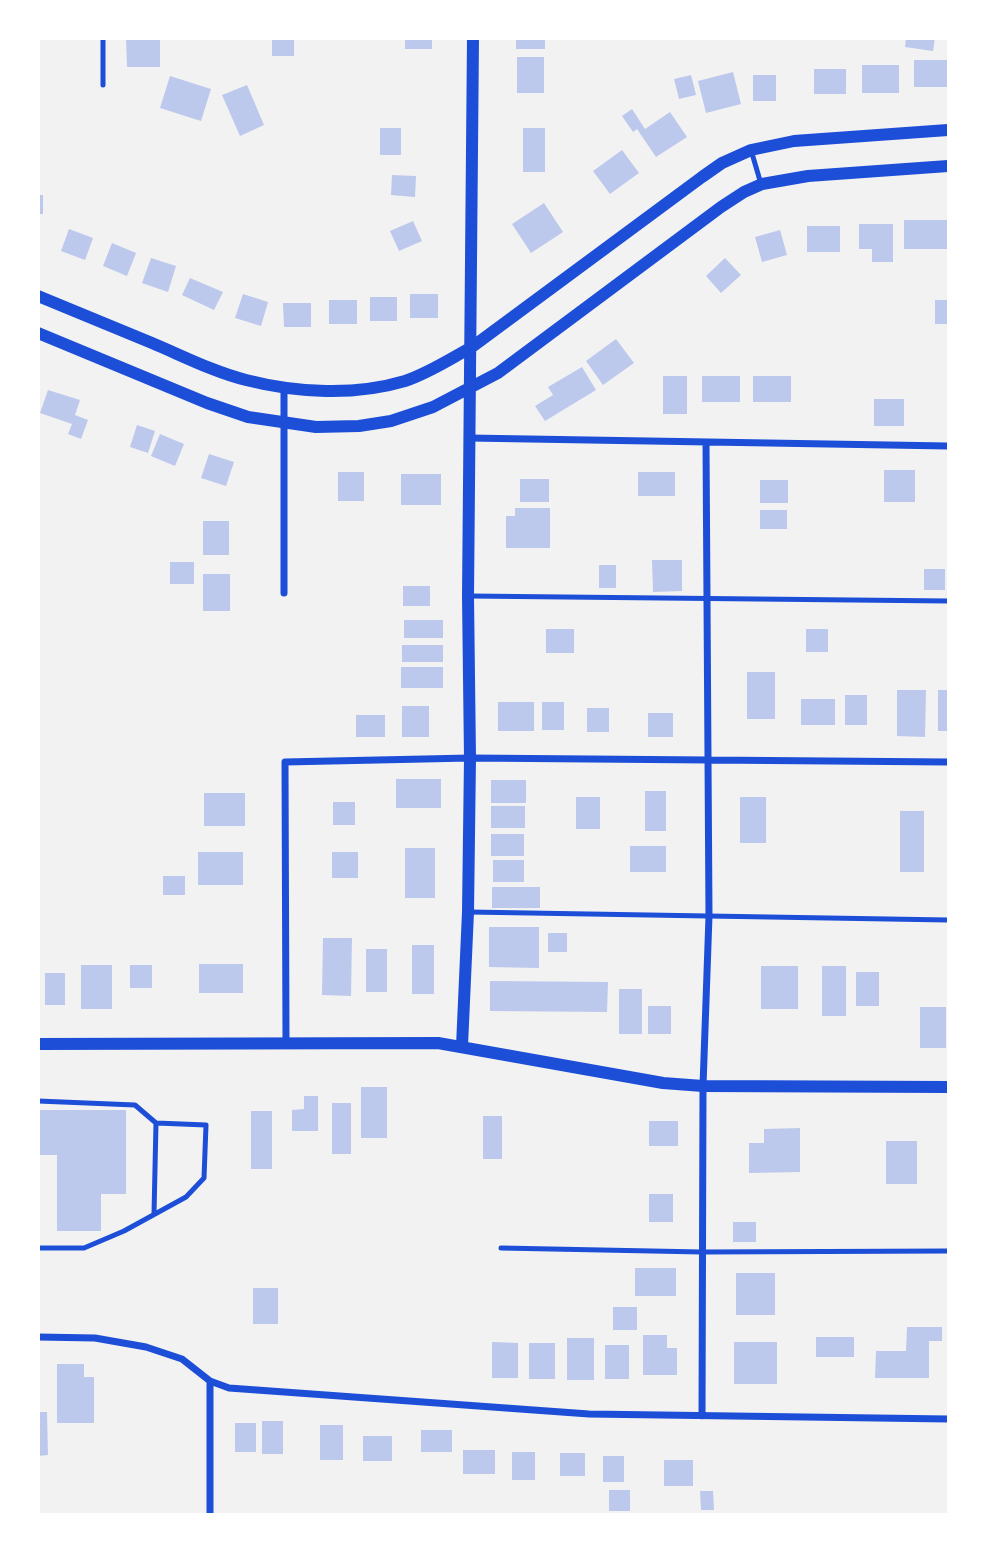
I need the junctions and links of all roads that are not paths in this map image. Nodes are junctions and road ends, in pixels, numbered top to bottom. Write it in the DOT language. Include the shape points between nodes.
graph roads {
  1 [pos="103,38"];
  2 [pos="473,38"];
  3 [pos="103,85"];
  4 [pos="948,130"];
  5 [pos="751,150"];
  6 [pos="948,166"];
  7 [pos="762,184"];
  8 [pos="38,296"];
  9 [pos="38,333"];
  10 [pos="472,347"];
  11 [pos="284,388"];
  12 [pos="470,388"];
  13 [pos="284,423"];
  14 [pos="469,438"];
  15 [pos="706,442"];
  16 [pos="948,446"];
  17 [pos="284,593"];
  18 [pos="468,596"];
  19 [pos="707,599"];
  20 [pos="948,601"];
  21 [pos="470,758"];
  22 [pos="708,760"];
  23 [pos="948,762"];
  24 [pos="468,912"];
  25 [pos="709,916"];
  26 [pos="948,920"];
  27 [pos="286,1043"];
  28 [pos="38,1044"];
  29 [pos="463,1046"];
  30 [pos="703,1086"];
  31 [pos="948,1087"];
  32 [pos="38,1101"];
  33 [pos="156,1123"];
  34 [pos="154,1214"];
  35 [pos="38,1248"];
  36 [pos="501,1248"];
  37 [pos="948,1251"];
  38 [pos="702,1252"];
  39 [pos="38,1337"];
  40 [pos="211,1381"];
  41 [pos="702,1416"];
  42 [pos="948,1419"];
  43 [pos="210,1514"];
  1 -- 3 [label="lane"];
  2 -- 10 [label="street"];
  4 -- 5 [label="street" via="794,141"];
  5 -- 7 [label="lane"];
  5 -- 10 [label="street" via="702,177"];
  6 -- 7 [label="street" via="808,176"];
  7 -- 12 [label="street" via="721,207 498,373"];
  8 -- 11 [label="street" via="212,369"];
  9 -- 13 [label="street" via="207,403"];
  10 -- 11 [label="street" via="404,381 360,390"];
  10 -- 12 [label="street"];
  11 -- 13 [label="street"];
  12 -- 13 [label="street" via="391,421 316,427"];
  12 -- 14 [label="street"];
  13 -- 17 [label="street"];
  14 -- 15 [label="street"];
  14 -- 18 [label="street"];
  15 -- 16 [label="street"];
  15 -- 19 [label="street"];
  18 -- 19 [label="lane"];
  18 -- 21 [label="street"];
  19 -- 20 [label="lane"];
  19 -- 22 [label="street"];
  21 -- 22 [label="street"];
  21 -- 24 [label="street"];
  21 -- 27 [label="street" via="285,762"];
  22 -- 23 [label="street"];
  22 -- 25 [label="street"];
  24 -- 25 [label="lane"];
  24 -- 29 [label="street"];
  25 -- 26 [label="lane"];
  25 -- 30 [label="street"];
  27 -- 28 [label="street"];
  27 -- 29 [label="street" via="438,1042"];
  29 -- 30 [label="street" via="663,1083"];
  30 -- 31 [label="street"];
  30 -- 38 [label="street"];
  32 -- 33 [label="lane" via="135,1105"];
  33 -- 34 [label="lane"];
  33 -- 34 [label="lane" via="206,1125 204,1178 186,1197"];
  34 -- 35 [label="lane" via="84,1248"];
  36 -- 38 [label="lane"];
  37 -- 38 [label="lane"];
  38 -- 41 [label="street"];
  39 -- 40 [label="street" via="95,1339 152,1349 182,1359"];
  40 -- 41 [label="street" via="229,1388 575,1413"];
  40 -- 43 [label="street"];
  41 -- 42 [label="street"];
}
